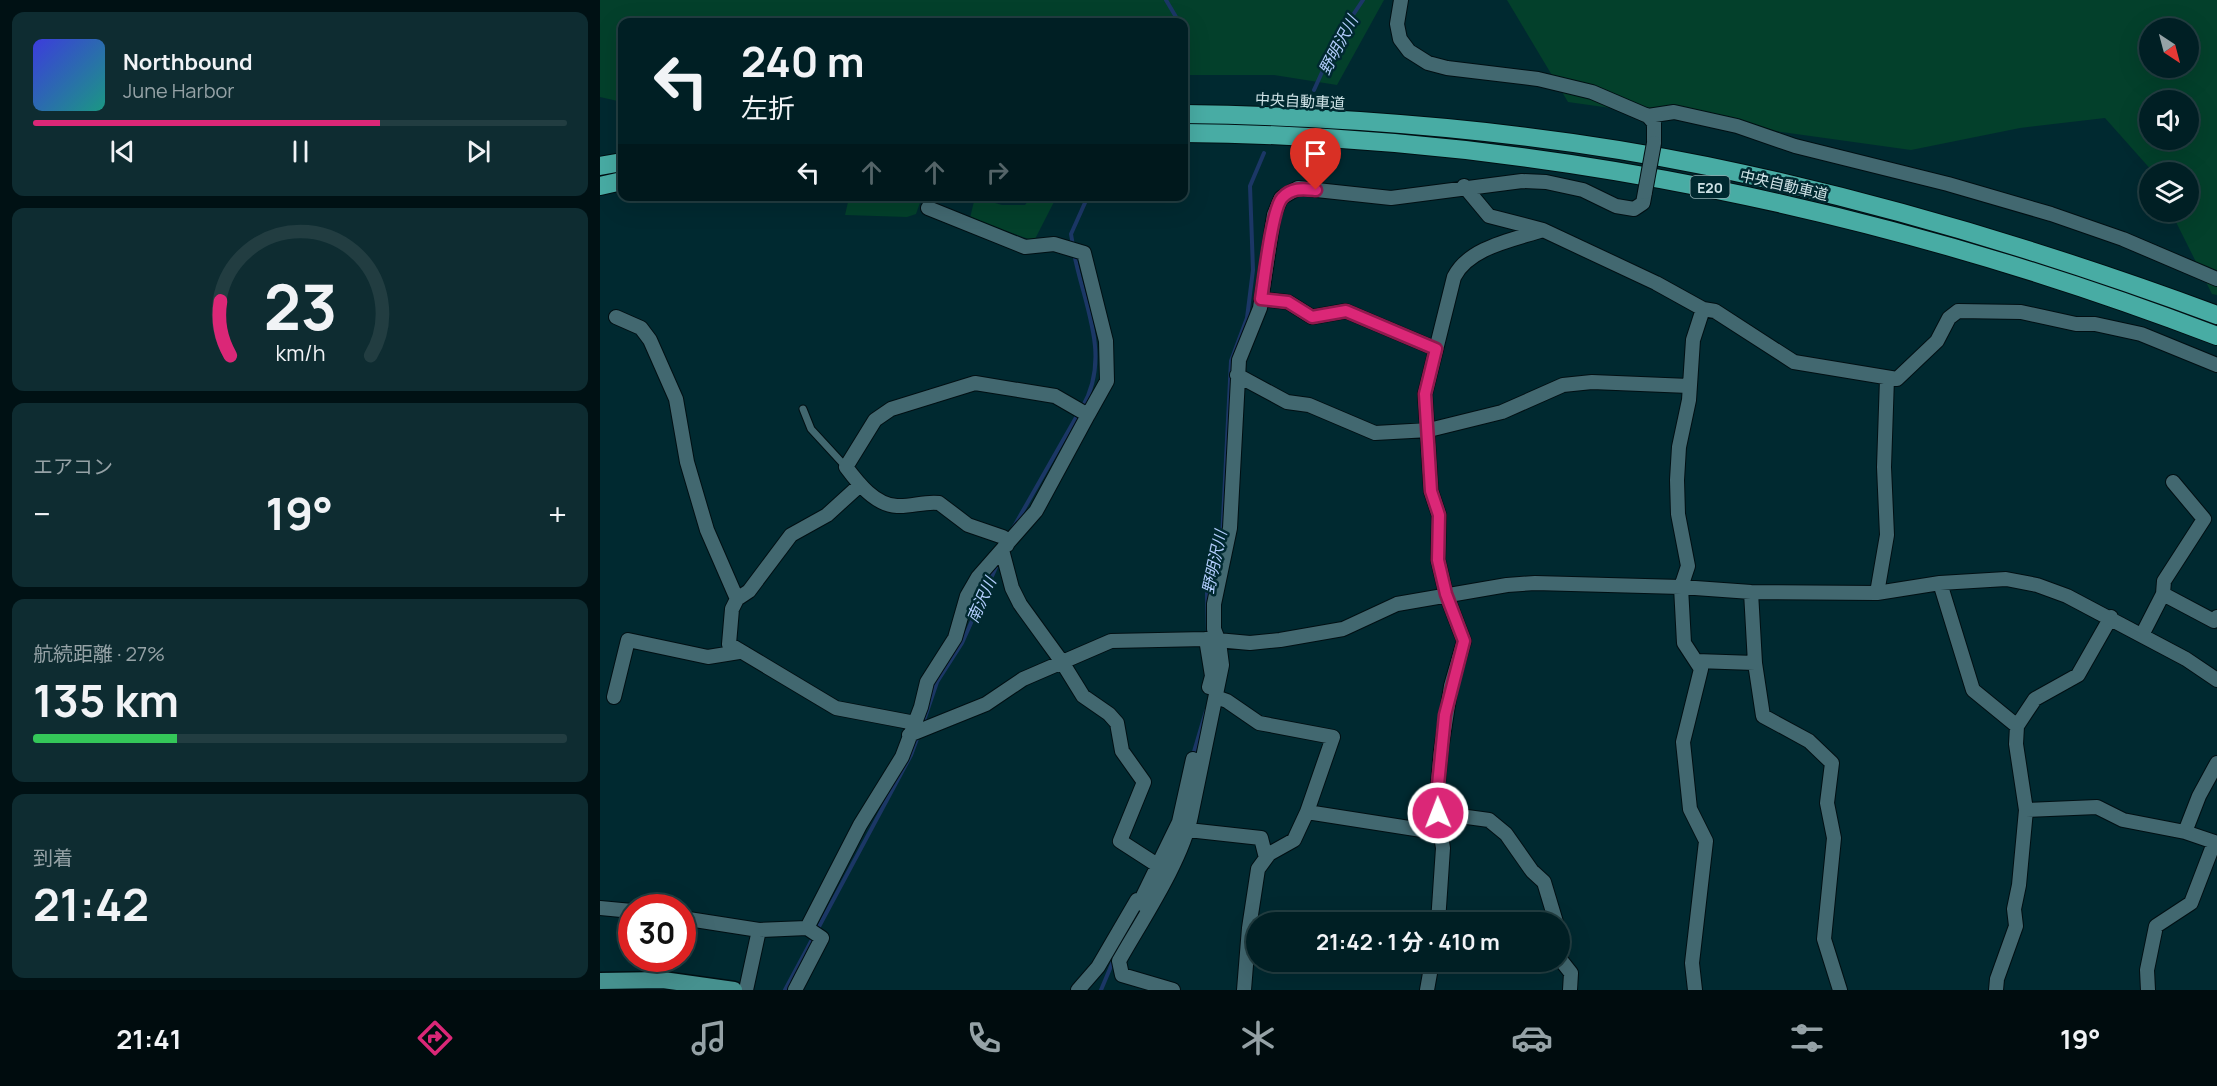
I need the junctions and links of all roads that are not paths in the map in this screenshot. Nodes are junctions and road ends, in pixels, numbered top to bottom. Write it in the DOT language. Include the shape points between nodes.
graph roads {
  1 [pos="1401,0"];
  2 [pos="1188,114"];
  3 [pos="1648,116"];
  4 [pos="1188,133"];
  5 [pos="618,163"];
  6 [pos="600,166"];
  7 [pos="618,182"];
  8 [pos="600,186"];
  9 [pos="1464,186"];
  10 [pos="928,208"];
  11 [pos="1543,230"];
  12 [pos="2217,279"];
  13 [pos="1261,299"];
  14 [pos="1703,309"];
  15 [pos="2217,315"];
  16 [pos="616,317"];
  17 [pos="2217,336"];
  18 [pos="1436,349"];
  19 [pos="2217,364"];
  20 [pos="1237,375"];
  21 [pos="1887,378"];
  22 [pos="1689,386"];
  23 [pos="803,409"];
  24 [pos="1088,415"];
  25 [pos="1429,430"];
  26 [pos="846,467"];
  27 [pos="2173,482"];
  28 [pos="860,485"];
  29 [pos="1004,547"];
  30 [pos="1940,583"];
  31 [pos="1680,587"];
  32 [pos="1751,592"];
  33 [pos="1877,593"];
  34 [pos="1446,594"];
  35 [pos="2163,594"];
  36 [pos="736,598"];
  37 [pos="2111,617"];
  38 [pos="2217,617"];
  39 [pos="2142,635"];
  40 [pos="1213,640"];
  41 [pos="739,652"];
  42 [pos="1696,661"];
  43 [pos="1062,662"];
  44 [pos="1755,663"];
  45 [pos="2217,680"];
  46 [pos="614,697"];
  47 [pos="1216,698"];
  48 [pos="2017,726"];
  49 [pos="912,729"];
  50 [pos="2217,764"];
  51 [pos="2026,810"];
  52 [pos="1307,812"];
  53 [pos="1438,813"];
  54 [pos="1188,830"];
  55 [pos="2185,832"];
  56 [pos="1441,833"];
  57 [pos="2215,843"];
  58 [pos="1266,858"];
  59 [pos="1162,868"];
  60 [pos="1144,905"];
  61 [pos="600,908"];
  62 [pos="618,910"];
  63 [pos="1439,912"];
  64 [pos="1553,912"];
  65 [pos="696,920"];
  66 [pos="807,928"];
  67 [pos="759,930"];
  68 [pos="1430,972"];
  69 [pos="1570,972"];
  70 [pos="611,984"];
  71 [pos="1156,988"];
  72 [pos="734,990"];
  73 [pos="746,990"];
  74 [pos="795,990"];
  75 [pos="1077,990"];
  76 [pos="1173,990"];
  77 [pos="1244,990"];
  78 [pos="1427,990"];
  79 [pos="1569,990"];
  80 [pos="1695,990"];
  81 [pos="1840,990"];
  82 [pos="1996,990"];
  83 [pos="2148,990"];
  1 -- 3 [label="street" via="1397,24 1400,39 1409,51 1428,63 1538,79 1592,92"];
  2 -- 15 [label="highway, 中央自動車道 / E20" via="1401,125 1593,147 1705,166 1822,192 1994,238"];
  3 -- 9 [label="street, bridge" via="1653,123 1654,143 1643,203 1634,209 1616,207 1583,190 1546,182"];
  3 -- 12 [label="street" via="1674,112 1737,126 1795,146 1971,191 2123,239"];
  4 -- 17 [label="highway, 中央自動車道 / E20" via="1286,136 1482,153 1702,185 1989,256 2114,296"];
  5 -- 6 [label="highway"];
  7 -- 8 [label="highway"];
  9 -- 11 [label="street" via="1490,216"];
  9 -- 13 [label="street" via="1391,198 1298,188 1281,198 1275,215"];
  10 -- 24 [label="street" via="1025,247 1054,244 1084,253 1106,341 1107,381"];
  11 -- 14 [label="street"];
  11 -- 18 [label="street" via="1495,246 1460,266"];
  13 -- 18 [label="street" via="1288,302 1312,317 1346,311"];
  13 -- 20 [label="street"];
  14 -- 21 [label="street" via="1715,311 1794,362"];
  14 -- 22 [label="street" via="1693,340"];
  16 -- 36 [label="street" via="641,328 650,340 676,399 687,462 707,530"];
  18 -- 25 [label="street" via="1425,394"];
  19 -- 21 [label="street" via="2141,334 2095,324 2076,324 2021,312 1958,311 1904,375"];
  20 -- 25 [label="street" via="1287,402 1308,405 1375,432"];
  20 -- 40 [label="street" via="1230,528 1214,604"];
  21 -- 33 [label="street" via="1887,535"];
  22 -- 25 [label="street" via="1563,384 1502,412"];
  22 -- 31 [label="street" via="1677,480 1678,514 1688,566"];
  23 -- 26 [label="lane" via="811,429"];
  24 -- 26 [label="street" via="1055,396 975,383 891,409 875,420"];
  24 -- 29 [label="street" via="1036,511"];
  25 -- 34 [label="street" via="1431,491 1439,515 1438,560"];
  26 -- 28 [label="street"];
  27 -- 35 [label="street" via="2205,519 2164,581"];
  28 -- 29 [label="street" via="885,504 897,507 939,503 968,525 1003,537"];
  28 -- 36 [label="street" via="827,515 791,535 749,591"];
  29 -- 43 [label="street" via="1012,588 1020,604"];
  29 -- 49 [label="street" via="967,596 955,638 927,682"];
  30 -- 33 [label="street"];
  30 -- 37 [label="street" via="1996,578 2037,585"];
  30 -- 48 [label="street" via="1973,690"];
  31 -- 32 [label="street"];
  31 -- 34 [label="street" via="1535,583"];
  31 -- 42 [label="street" via="1684,642"];
  32 -- 33 [label="street"];
  32 -- 44 [label="street"];
  34 -- 40 [label="street" via="1397,604 1334,631 1280,640"];
  34 -- 53 [label="street" via="1464,641 1445,715"];
  35 -- 38 [label="street" via="2214,621"];
  35 -- 39 [label="street"];
  36 -- 41 [label="street" via="729,644"];
  37 -- 39 [label="street"];
  37 -- 48 [label="street" via="2078,675 2035,699"];
  39 -- 45 [label="street"];
  40 -- 43 [label="street" via="1112,641"];
  40 -- 47 [label="street" via="1222,665"];
  40 -- 59 [label="street" via="1212,676 1179,822"];
  41 -- 46 [label="street" via="708,657 628,640"];
  41 -- 49 [label="street" via="836,708"];
  42 -- 44 [label="street"];
  42 -- 80 [label="street" via="1701,669 1683,742 1690,809 1706,841 1692,963"];
  43 -- 49 [label="street" via="1023,679 986,704"];
  43 -- 59 [label="street" via="1083,696 1117,723 1122,751 1144,782 1120,841"];
  44 -- 81 [label="street" via="1762,716 1809,741 1832,764 1827,803 1834,838 1824,939"];
  47 -- 52 [label="street" via="1259,723 1333,737"];
  47 -- 54 [label="street"];
  48 -- 51 [label="street"];
  49 -- 66 [label="street" via="902,757 860,825"];
  50 -- 55 [label="street"];
  51 -- 55 [label="street" via="2097,807 2123,820"];
  51 -- 82 [label="street" via="2014,909 2016,926"];
  52 -- 56 [label="street"];
  52 -- 58 [label="street" via="1294,840"];
  53 -- 56 [label="street"];
  53 -- 64 [label="street" via="1489,820 1506,834 1544,882"];
  54 -- 58 [label="street" via="1261,838"];
  54 -- 59 [label="street"];
  55 -- 57 [label="street"];
  56 -- 63 [label="street"];
  57 -- 83 [label="street" via="2191,903 2156,926 2147,970"];
  58 -- 77 [label="street" via="1258,869"];
  59 -- 60 [label="street"];
  60 -- 71 [label="street" via="1119,961 1122,975"];
  60 -- 75 [label="street" via="1137,900 1098,967"];
  61 -- 62 [label="street"];
  65 -- 67 [label="street"];
  66 -- 67 [label="street"];
  66 -- 74 [label="street" via="822,938"];
  67 -- 73 [label="street"];
  68 -- 78 [label="street"];
  69 -- 79 [label="street"];
  70 -- 72 [label="main road" via="663,980"];
  71 -- 76 [label="street"];
}
